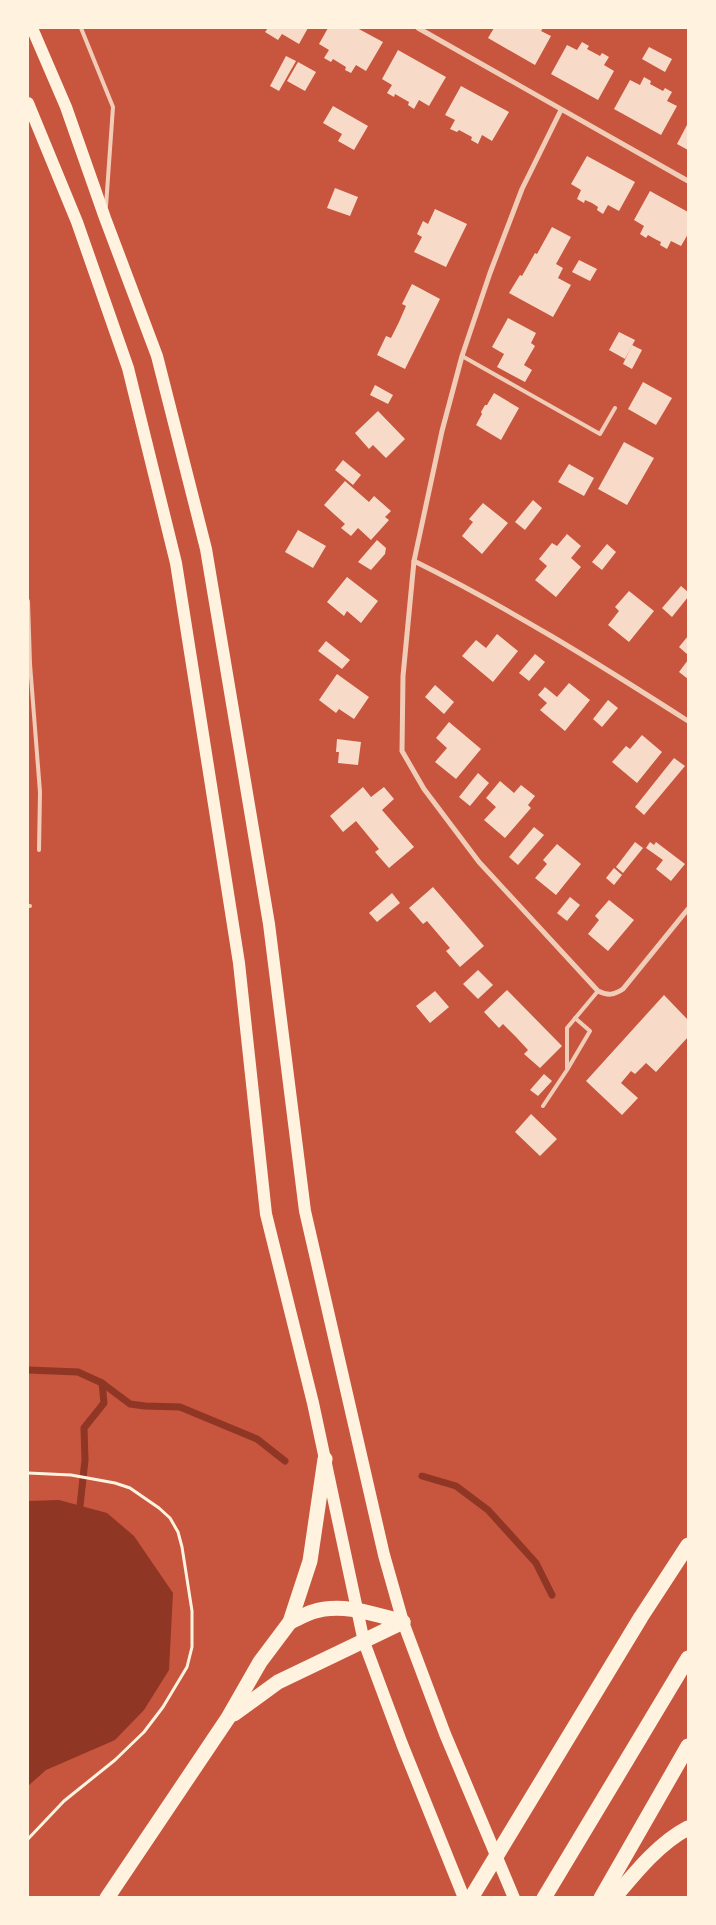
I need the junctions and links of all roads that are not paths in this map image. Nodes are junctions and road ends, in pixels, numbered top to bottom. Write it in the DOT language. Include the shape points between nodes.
graph roads {
  1 [pos="32,28"];
  2 [pos="81,28"];
  3 [pos="418,28"];
  4 [pos="28,103"];
  5 [pos="561,110"];
  6 [pos="688,182"];
  7 [pos="105,218"];
  8 [pos="462,356"];
  9 [pos="615,408"];
  10 [pos="414,561"];
  11 [pos="28,601"];
  12 [pos="688,721"];
  13 [pos="39,850"];
  14 [pos="688,909"];
  15 [pos="598,991"];
  16 [pos="575,1018"];
  17 [pos="567,1070"];
  18 [pos="543,1106"];
  19 [pos="325,1459"];
  20 [pos="688,1545"];
  21 [pos="356,1610"];
  22 [pos="290,1622"];
  23 [pos="404,1622"];
  24 [pos="364,1642"];
  25 [pos="688,1658"];
  26 [pos="228,1718"];
  27 [pos="688,1746"];
  28 [pos="688,1828"];
  29 [pos="546,1893"];
  30 [pos="107,1898"];
  31 [pos="464,1898"];
  32 [pos="471,1898"];
  33 [pos="514,1898"];
  34 [pos="601,1898"];
  35 [pos="614,1898"];
  1 -- 7 [label="main road" via="66,108"];
  2 -- 7 [label="lane" via="113,107"];
  3 -- 5 [label="street"];
  4 -- 19 [label="main road" via="77,222 128,368 176,564 239,962 266,1214"];
  5 -- 6 [label="street"];
  5 -- 8 [label="street" via="522,189"];
  7 -- 23 [label="main road" via="157,356 206,549 269,924 305,1211 384,1556"];
  8 -- 9 [label="lane" via="600,434"];
  8 -- 10 [label="street"];
  10 -- 12 [label="street" via="458,582"];
  10 -- 15 [label="street" via="403,676 402,750 424,789 479,862"];
  11 -- 13 [label="lane" via="40,792"];
  14 -- 15 [label="street" via="623,989 615,995"];
  15 -- 16 [label="lane"];
  16 -- 17 [label="lane" via="567,1028"];
  16 -- 17 [label="lane" via="590,1031"];
  17 -- 18 [label="lane"];
  19 -- 21 [label="main road"];
  19 -- 22 [label="highway" via="310,1561"];
  20 -- 32 [label="highway"];
  21 -- 22 [label="highway" via="312,1612"];
  21 -- 23 [label="highway"];
  21 -- 24 [label="main road"];
  22 -- 26 [label="highway" via="260,1662"];
  23 -- 24 [label="highway"];
  23 -- 33 [label="main road" via="445,1734"];
  24 -- 26 [label="highway" via="278,1682"];
  24 -- 31 [label="main road"];
  25 -- 29 [label="highway"];
  26 -- 30 [label="highway"];
  27 -- 34 [label="highway"];
  28 -- 35 [label="highway" via="644,1864"];
}
